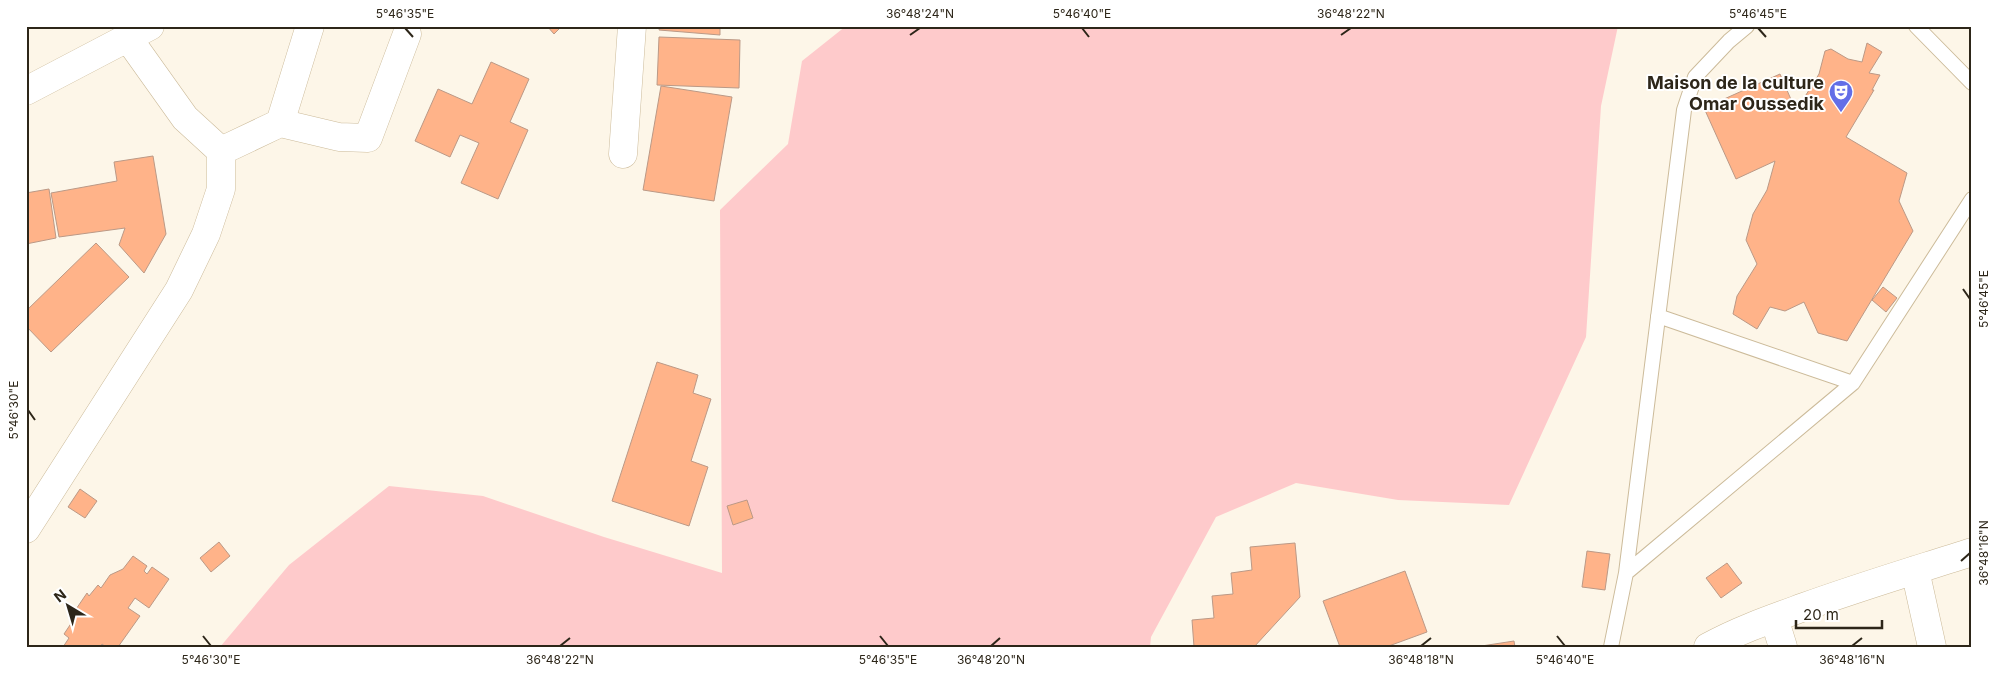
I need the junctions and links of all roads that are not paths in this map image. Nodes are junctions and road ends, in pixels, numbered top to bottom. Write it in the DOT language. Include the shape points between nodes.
graph roads {
  1 [pos="310,26"];
  2 [pos="632,26"];
  3 [pos="1747,26"];
  4 [pos="1916,26"];
  5 [pos="139,32"];
  6 [pos="408,34"];
  7 [pos="1972,83"];
  8 [pos="26,91"];
  9 [pos="280,123"];
  10 [pos="221,151"];
  11 [pos="623,154"];
  12 [pos="1972,199"];
  13 [pos="1658,316"];
  14 [pos="1853,383"];
  15 [pos="26,529"];
  16 [pos="1972,552"];
  17 [pos="1915,570"];
  18 [pos="1626,573"];
  19 [pos="1774,618"];
  20 [pos="1611,647"];
  21 [pos="1708,647"];
  22 [pos="1783,647"];
  23 [pos="1932,647"];
  1 -- 9 [label="street"];
  2 -- 11 [label="street"];
  3 -- 13 [label="lane" via="1694,77 1684,110"];
  4 -- 7 [label="lane"];
  5 -- 8 [label="street"];
  5 -- 10 [label="street" via="185,118"];
  6 -- 9 [label="street" via="368,138 339,137"];
  9 -- 10 [label="street"];
  10 -- 15 [label="street" via="221,189 206,234 179,290"];
  12 -- 14 [label="lane"];
  13 -- 14 [label="lane"];
  13 -- 18 [label="lane"];
  14 -- 18 [label="lane"];
  16 -- 17 [label="street"];
  17 -- 19 [label="street"];
  17 -- 23 [label="street"];
  18 -- 20 [label="lane"];
  19 -- 21 [label="street"];
  19 -- 22 [label="street"];
}
